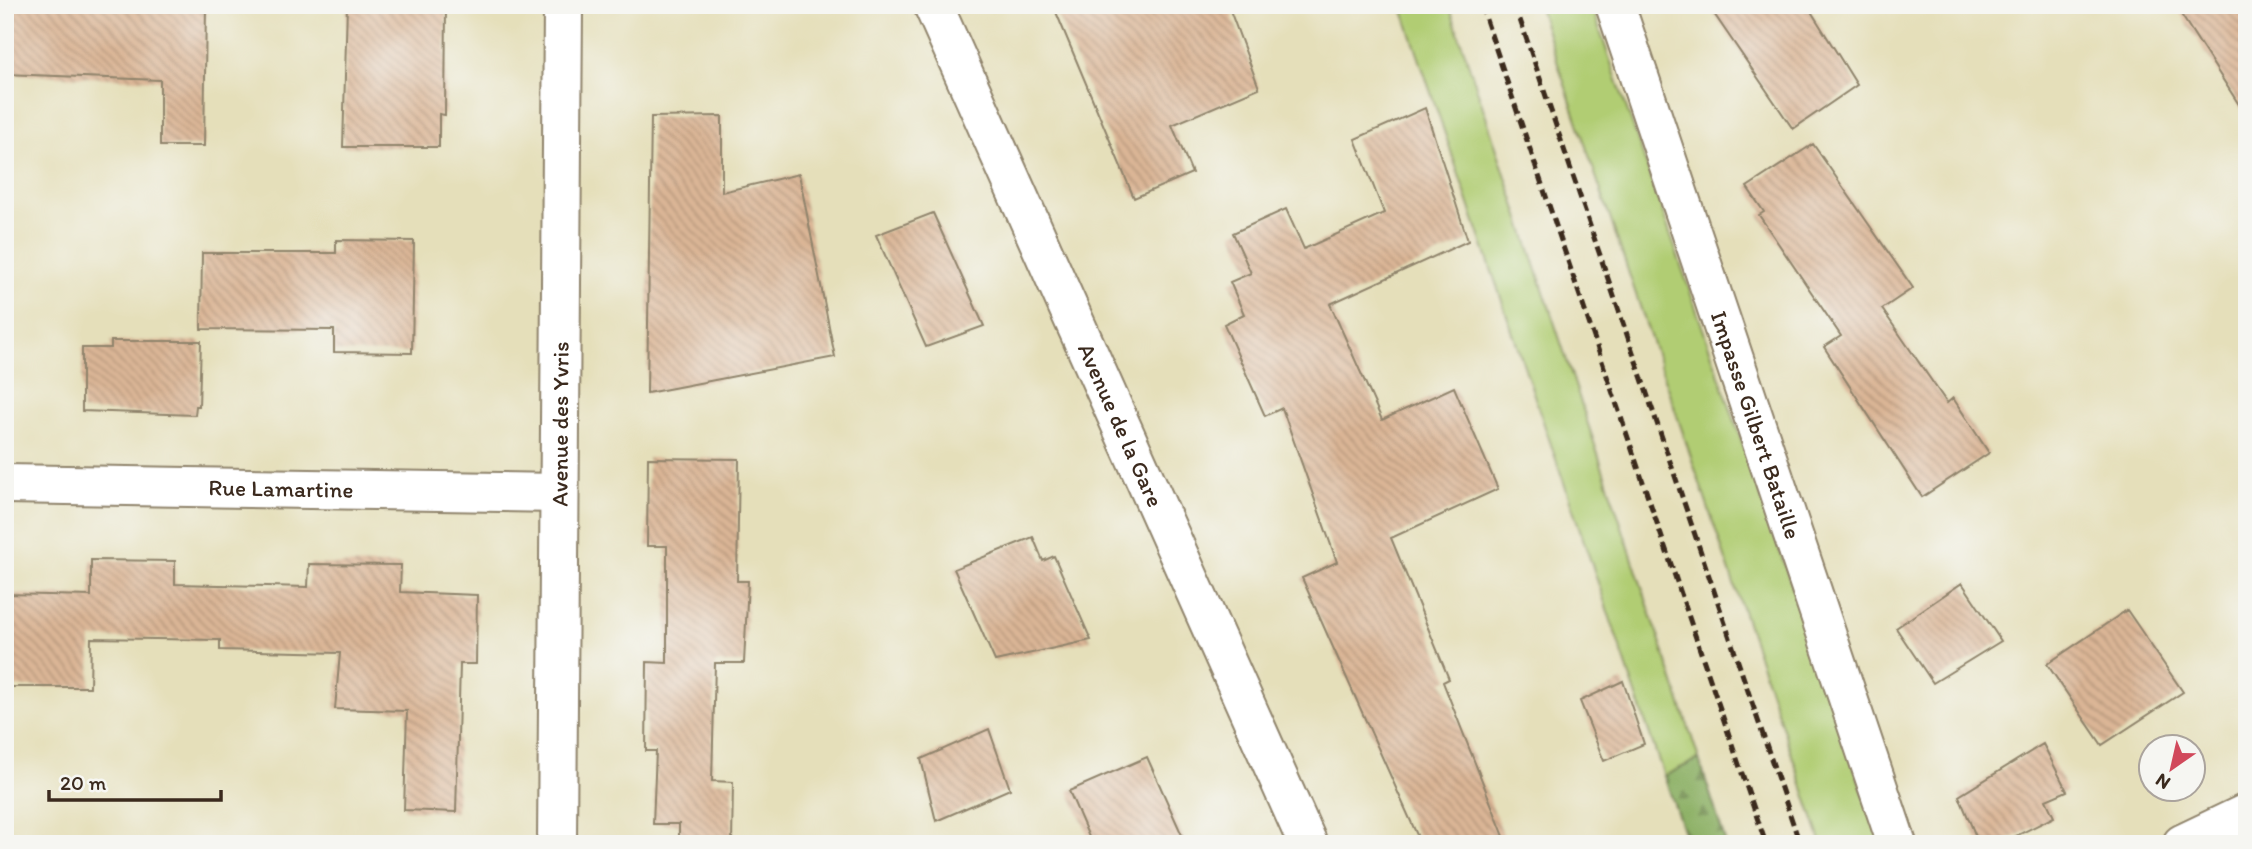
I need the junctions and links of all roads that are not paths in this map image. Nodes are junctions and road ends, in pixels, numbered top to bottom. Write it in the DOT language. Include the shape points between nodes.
graph roads {
  1 [pos="563,5"];
  2 [pos="933,5"];
  3 [pos="1615,5"];
  4 [pos="5,484"];
  5 [pos="559,493"];
  6 [pos="2247,813"];
  7 [pos="557,844"];
  8 [pos="1308,844"];
  9 [pos="1897,844"];
  10 [pos="2182,844"];
  1 -- 5 [label="street, Avenue des Yvris"];
  2 -- 8 [label="street, Avenue de la Gare"];
  3 -- 9 [label="street, Impasse Gilbert Bataille"];
  4 -- 5 [label="street, Rue Lamartine"];
  5 -- 7 [label="street, Avenue des Yvris"];
  6 -- 10 [label="street"];
}
